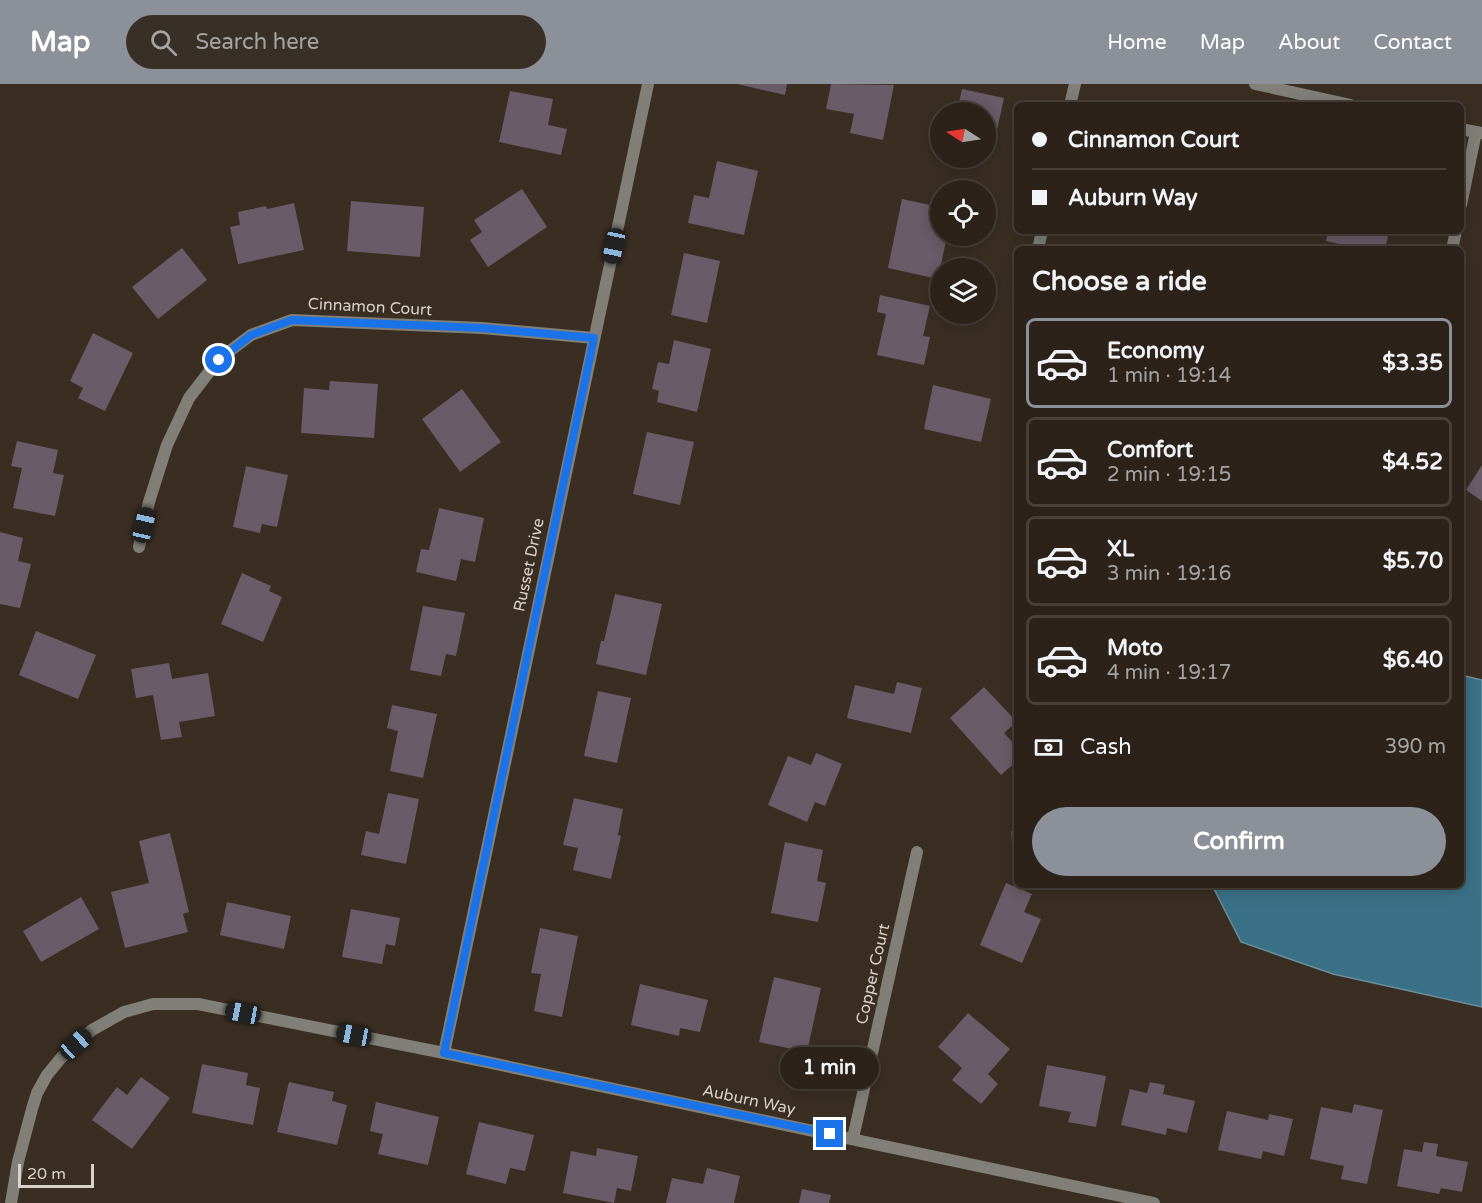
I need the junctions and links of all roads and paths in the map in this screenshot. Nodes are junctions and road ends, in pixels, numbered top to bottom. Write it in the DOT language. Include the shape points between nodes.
graph roads {
  1 [pos="648,84"];
  2 [pos="1075,84"];
  3 [pos="1255,84"];
  4 [pos="1071,102"];
  5 [pos="1337,102"];
  6 [pos="1464,130"];
  7 [pos="1479,133"];
  8 [pos="1464,193"];
  9 [pos="594,338"];
  10 [pos="139,548"];
  11 [pos="918,852"];
  12 [pos="444,1053"];
  13 [pos="853,1138"];
  14 [pos="11,1203"];
  15 [pos="1154,1203"];
  1 -- 9 [label="street, Russet Drive"];
  2 -- 4 [label="street"];
  3 -- 5 [label="street"];
  6 -- 7 [label="street"];
  7 -- 8 [label="street"];
  9 -- 10 [label="street, Cinnamon Court" via="482,328 292,320 251,335 219,360 189,398 167,445"];
  9 -- 12 [label="street, Russet Drive"];
  11 -- 13 [label="street, Copper Court"];
  12 -- 13 [label="street, Auburn Way"];
  12 -- 14 [label="street, Auburn Way" via="198,1004 153,1004 124,1012 92,1030 47,1075 25,1133"];
  13 -- 15 [label="street, Auburn Way"];
}
